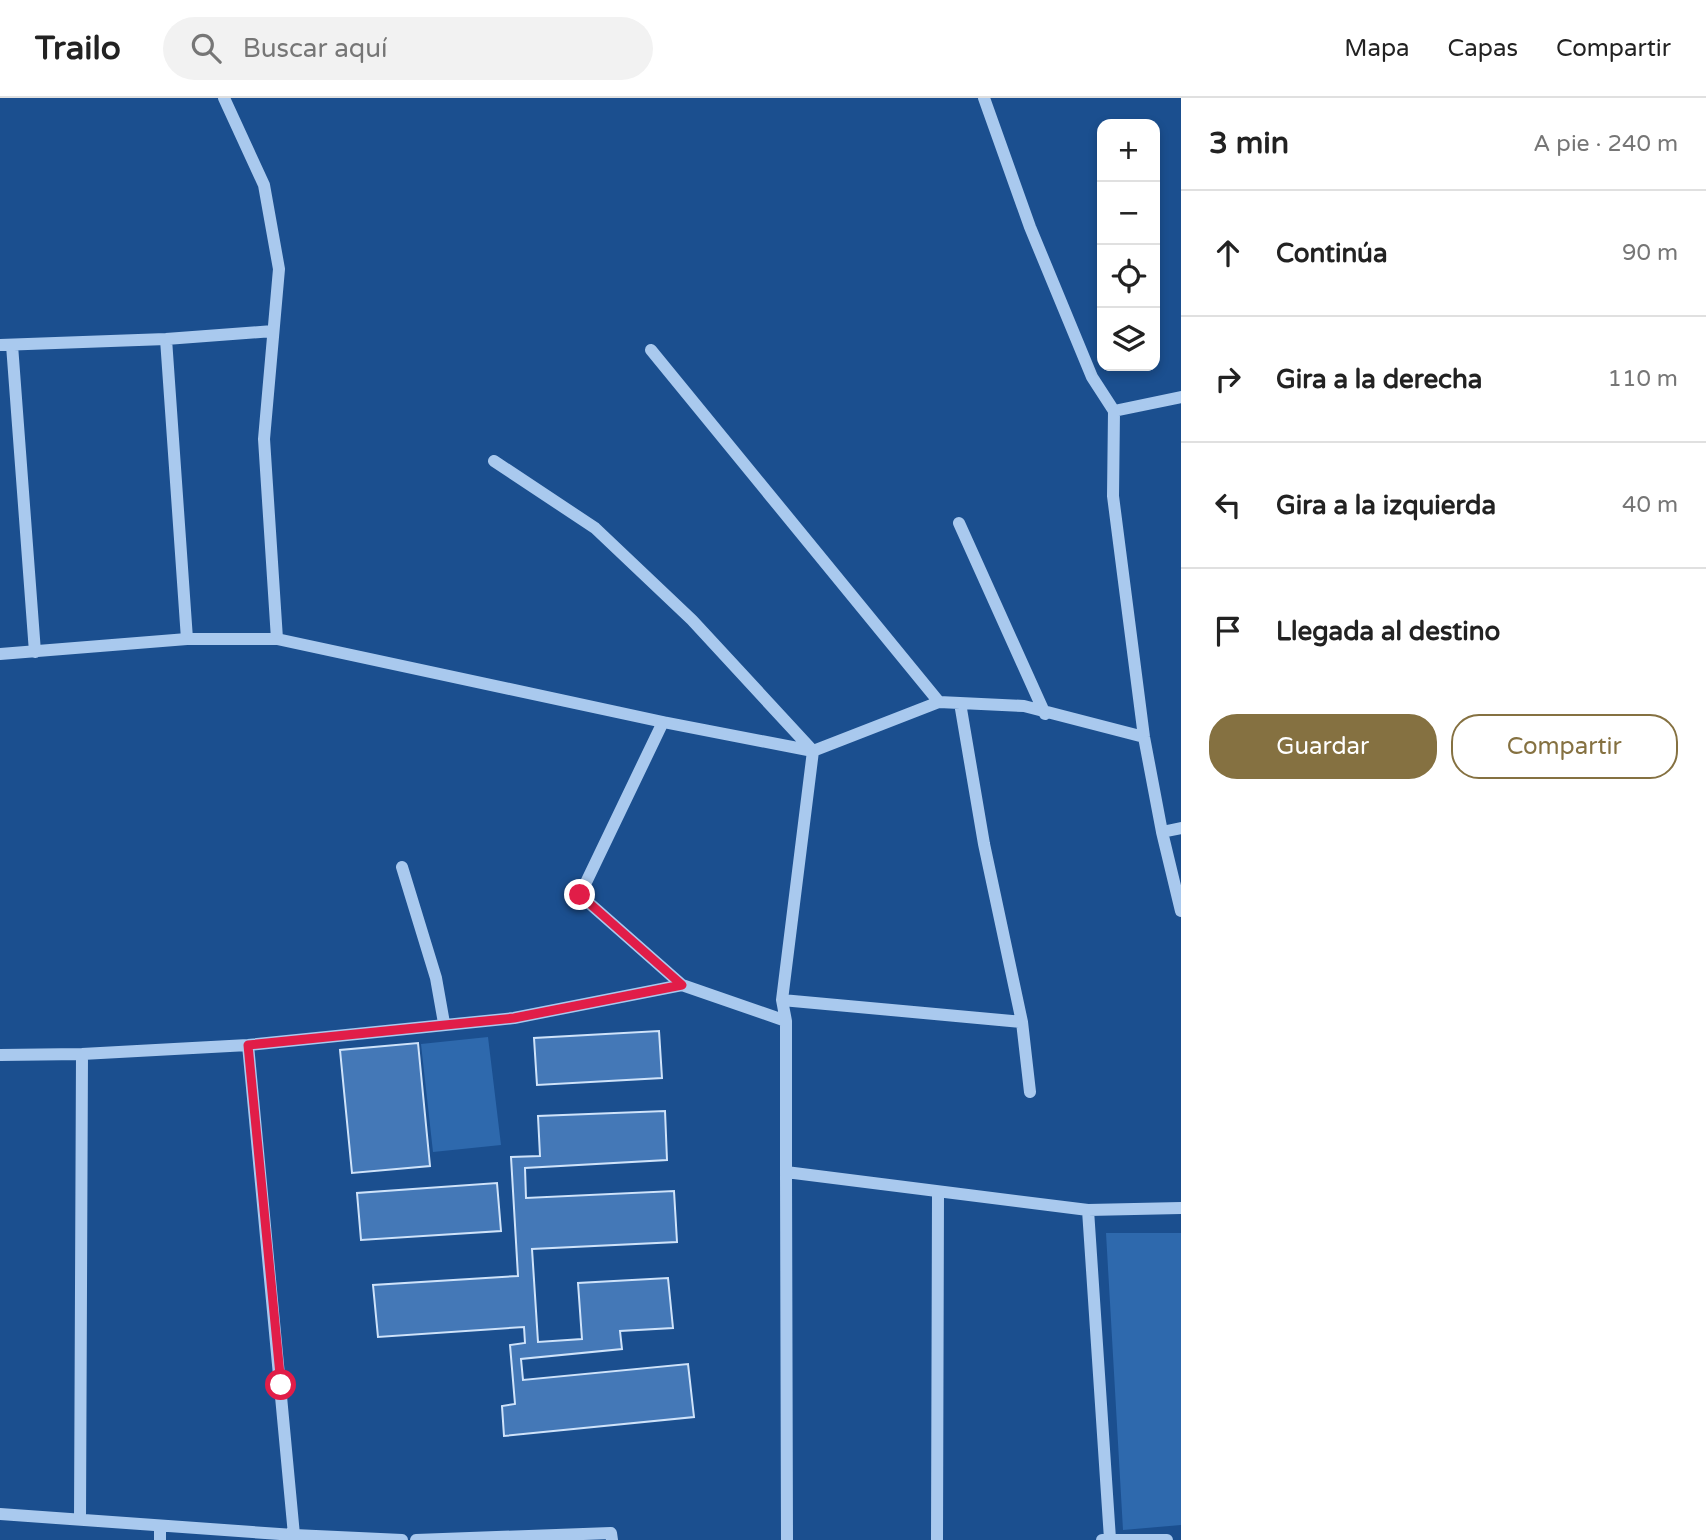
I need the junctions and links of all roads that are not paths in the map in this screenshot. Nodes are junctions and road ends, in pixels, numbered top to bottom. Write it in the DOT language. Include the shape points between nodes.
graph roads {
  1 [pos="224,98"];
  2 [pos="984,98"];
  3 [pos="273,331"];
  4 [pos="166,339"];
  5 [pos="6,345"];
  6 [pos="651,350"];
  7 [pos="1181,397"];
  8 [pos="1114,411"];
  9 [pos="494,461"];
  10 [pos="958,523"];
  11 [pos="187,639"];
  12 [pos="277,639"];
  13 [pos="35,652"];
  14 [pos="0,654"];
  15 [pos="939,702"];
  16 [pos="960,703"];
  17 [pos="1045,714"];
  18 [pos="663,722"];
  19 [pos="1144,737"];
  20 [pos="813,751"];
  21 [pos="1181,828"];
  22 [pos="1162,832"];
  23 [pos="402,867"];
  24 [pos="1181,911"];
  25 [pos="682,985"];
  26 [pos="782,1000"];
  27 [pos="786,1021"];
  28 [pos="1022,1022"];
  29 [pos="444,1023"];
  30 [pos="248,1045"];
  31 [pos="82,1054"];
  32 [pos="0,1055"];
  33 [pos="1030,1092"];
  34 [pos="786,1172"];
  35 [pos="938,1192"];
  36 [pos="1181,1208"];
  37 [pos="1088,1210"];
  38 [pos="0,1514"];
  39 [pos="80,1520"];
  40 [pos="160,1526"];
  41 [pos="294,1535"];
  42 [pos="1110,1539"];
  43 [pos="160,1540"];
  44 [pos="402,1540"];
  45 [pos="416,1540"];
  46 [pos="612,1540"];
  47 [pos="787,1540"];
  48 [pos="937,1540"];
  49 [pos="1102,1540"];
  50 [pos="1167,1540"];
  1 -- 3 [label="street" via="264,185 279,269"];
  2 -- 8 [label="street" via="1030,227 1092,377"];
  3 -- 4 [label="street"];
  3 -- 12 [label="street" via="264,439"];
  4 -- 5 [label="street"];
  4 -- 11 [label="street"];
  5 -- 13 [label="street"];
  6 -- 15 [label="street"];
  7 -- 8 [label="street"];
  8 -- 19 [label="street" via="1113,496"];
  9 -- 20 [label="street" via="595,528 692,620"];
  10 -- 17 [label="street"];
  11 -- 12 [label="street"];
  11 -- 13 [label="street"];
  12 -- 18 [label="street"];
  13 -- 14 [label="street"];
  15 -- 16 [label="street"];
  15 -- 20 [label="street"];
  16 -- 17 [label="street" via="1024,706"];
  16 -- 28 [label="street"];
  17 -- 19 [label="street"];
  18 -- 20 [label="street"];
  18 -- 25 [label="street" via="580,895"];
  19 -- 22 [label="street"];
  20 -- 26 [label="street"];
  21 -- 22 [label="street"];
  22 -- 24 [label="street"];
  23 -- 29 [label="street" via="436,978"];
  25 -- 27 [label="street"];
  25 -- 29 [label="street" via="514,1018"];
  26 -- 27 [label="street"];
  26 -- 28 [label="street"];
  27 -- 34 [label="street"];
  28 -- 33 [label="street"];
  29 -- 30 [label="street"];
  30 -- 31 [label="street"];
  30 -- 41 [label="street"];
  31 -- 32 [label="street"];
  31 -- 39 [label="street"];
  34 -- 35 [label="street"];
  34 -- 47 [label="street"];
  35 -- 37 [label="street"];
  35 -- 48 [label="street"];
  36 -- 37 [label="street"];
  37 -- 42 [label="street"];
  38 -- 39 [label="street"];
  39 -- 40 [label="street"];
  40 -- 41 [label="street"];
  40 -- 43 [label="street"];
  41 -- 44 [label="street"];
  42 -- 49 [label="street"];
  42 -- 50 [label="street"];
  45 -- 46 [label="street" via="611,1533"];
}
